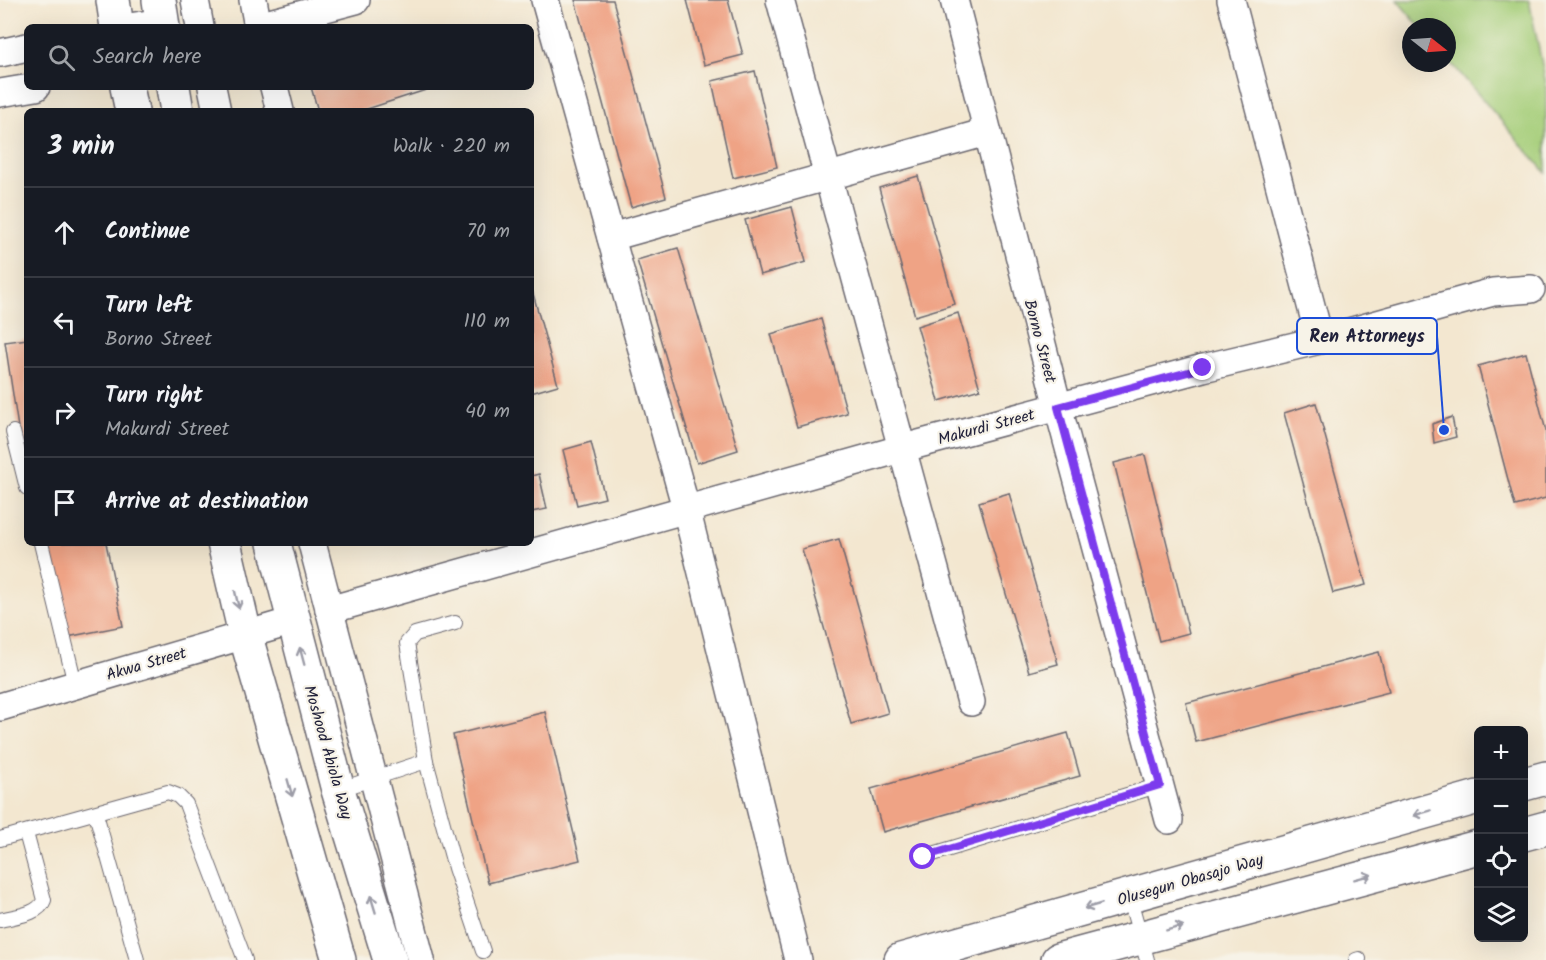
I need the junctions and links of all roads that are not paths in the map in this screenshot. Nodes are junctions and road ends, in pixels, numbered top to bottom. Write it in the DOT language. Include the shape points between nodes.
graph roads {
  1 [pos="113,0"];
  2 [pos="195,0"];
  3 [pos="356,0"];
  4 [pos="545,0"];
  5 [pos="780,0"];
  6 [pos="954,0"];
  7 [pos="1231,0"];
  8 [pos="162,16"];
  9 [pos="257,18"];
  10 [pos="117,24"];
  11 [pos="138,24"];
  12 [pos="200,24"];
  13 [pos="24,48"];
  14 [pos="0,53"];
  15 [pos="24,89"];
  16 [pos="128,90"];
  17 [pos="174,90"];
  18 [pos="213,90"];
  19 [pos="275,90"];
  20 [pos="0,93"];
  21 [pos="131,108"];
  22 [pos="176,108"];
  23 [pos="216,108"];
  24 [pos="279,108"];
  25 [pos="987,132"];
  26 [pos="829,176"];
  27 [pos="611,237"];
  28 [pos="1531,289"];
  29 [pos="1320,340"];
  30 [pos="1058,407"];
  31 [pos="14,432"];
  32 [pos="904,448"];
  33 [pos="24,475"];
  34 [pos="686,508"];
  35 [pos="41,546"];
  36 [pos="225,546"];
  37 [pos="275,546"];
  38 [pos="313,546"];
  39 [pos="329,610"];
  40 [pos="292,621"];
  41 [pos="455,623"];
  42 [pos="245,634"];
  43 [pos="75,684"];
  44 [pos="971,702"];
  45 [pos="0,707"];
  46 [pos="426,761"];
  47 [pos="1546,778"];
  48 [pos="374,779"];
  49 [pos="1528,783"];
  50 [pos="1160,785"];
  51 [pos="338,790"];
  52 [pos="1474,798"];
  53 [pos="96,814"];
  54 [pos="1169,820"];
  55 [pos="1546,828"];
  56 [pos="26,833"];
  57 [pos="1528,833"];
  58 [pos="0,839"];
  59 [pos="1474,849"];
  60 [pos="923,857"];
  61 [pos="1130,896"];
  62 [pos="0,920"];
  63 [pos="1144,948"];
  64 [pos="483,951"];
  65 [pos="137,960"];
  66 [pos="245,960"];
  67 [pos="339,960"];
  68 [pos="390,960"];
  69 [pos="422,960"];
  70 [pos="798,960"];
  71 [pos="901,960"];
  72 [pos="1058,960"];
  1 -- 10 [label="main road"];
  2 -- 12 [label="street"];
  3 -- 9 [label="street"];
  4 -- 27 [label="street"];
  5 -- 26 [label="street"];
  6 -- 25 [label="street, Borno Street"];
  7 -- 29 [label="street"];
  8 -- 11 [label="street"];
  13 -- 14 [label="street"];
  15 -- 20 [label="street"];
  16 -- 21 [label="main road"];
  17 -- 22 [label="main road"];
  18 -- 23 [label="street"];
  19 -- 24 [label="street"];
  25 -- 26 [label="street"];
  25 -- 30 [label="street, Borno Street"];
  26 -- 27 [label="street"];
  26 -- 32 [label="street"];
  27 -- 34 [label="street"];
  28 -- 29 [label="street, Makurdi Street" via="1493,292"];
  29 -- 30 [label="street, Makurdi Street"];
  30 -- 32 [label="street, Makurdi Street"];
  30 -- 50 [label="street, Borno Street"];
  31 -- 33 [label="lane"];
  32 -- 34 [label="street, Makurdi Street"];
  32 -- 44 [label="street"];
  34 -- 39 [label="street, Makurdi Street"];
  34 -- 70 [label="street"];
  35 -- 43 [label="lane"];
  36 -- 42 [label="main road, one-way"];
  37 -- 40 [label="main road, Moshood Abiola Way"];
  38 -- 39 [label="street"];
  39 -- 48 [label="street"];
  40 -- 42 [label="street, Akwa Street"];
  51 -- 40 [label="main road, Moshood Abiola Way, one-way"];
  41 -- 46 [label="lane" via="415,634 408,643"];
  42 -- 43 [label="street, Akwa Street"];
  42 -- 67 [label="main road, one-way"];
  43 -- 45 [label="street, Akwa Street"];
  46 -- 48 [label="lane"];
  46 -- 64 [label="lane"];
  47 -- 49 [label="main road"];
  48 -- 51 [label="lane"];
  48 -- 69 [label="street"];
  50 -- 54 [label="street, Borno Street"];
  50 -- 60 [label="lane"];
  68 -- 51 [label="main road, Moshood Abiola Way, one-way"];
  52 -- 61 [label="main road, Olusegun Obasajo Way, one-way"];
  53 -- 56 [label="lane"];
  53 -- 65 [label="lane"];
  53 -- 66 [label="lane" via="168,792 178,796 186,804"];
  55 -- 57 [label="main road"];
  56 -- 58 [label="lane"];
  56 -- 62 [label="lane" via="44,900 35,911"];
  63 -- 59 [label="main road, one-way"];
  61 -- 63 [label="lane"];
  61 -- 71 [label="main road, Olusegun Obasajo Way, one-way"];
  63 -- 72 [label="main road"];
}
